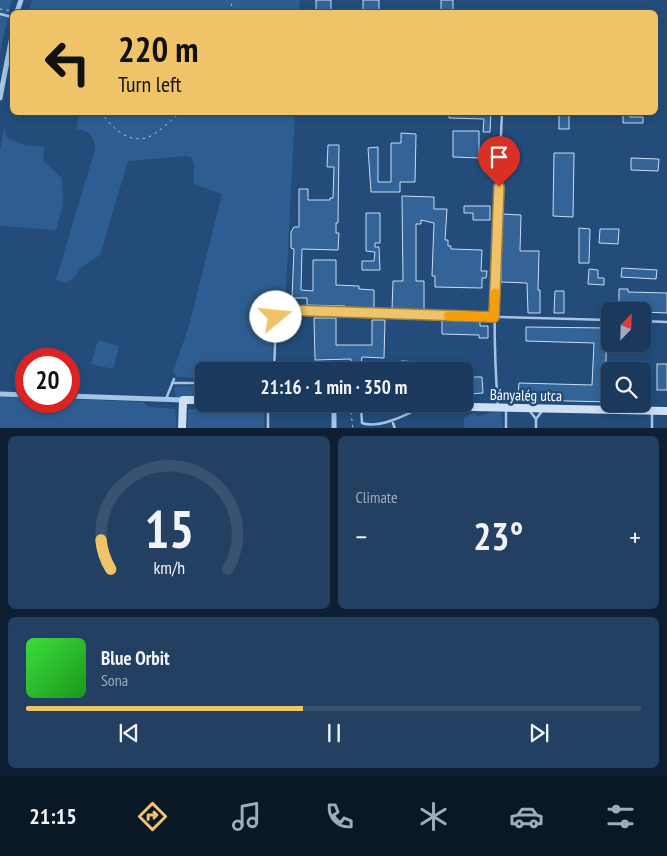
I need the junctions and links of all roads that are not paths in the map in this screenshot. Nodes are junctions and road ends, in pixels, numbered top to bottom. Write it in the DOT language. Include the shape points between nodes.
graph roads {
  1 [pos="10,46"];
  2 [pos="0,98"];
  3 [pos="502,115"];
  4 [pos="494,317"];
  5 [pos="601,320"];
  6 [pos="651,321"];
  7 [pos="667,322"];
  8 [pos="274,362"];
  9 [pos="195,382"];
  10 [pos="0,394"];
  11 [pos="15,395"];
  12 [pos="80,396"];
  13 [pos="166,399"];
  14 [pos="183,400"];
  15 [pos="195,402"];
  16 [pos="473,407"];
  17 [pos="502,408"];
  18 [pos="526,408"];
  19 [pos="546,409"];
  20 [pos="652,411"];
  21 [pos="667,411"];
  22 [pos="268,412"];
  23 [pos="334,412"];
  24 [pos="361,412"];
  25 [pos="414,412"];
  26 [pos="536,418"];
  27 [pos="393,423"];
  28 [pos="182,428"];
  29 [pos="268,428"];
  30 [pos="334,428"];
  31 [pos="395,428"];
  32 [pos="506,428"];
  33 [pos="536,428"];
  34 [pos="652,428"];
  1 -- 2 [label="street"];
  3 -- 4 [label="lane"];
  4 -- 5 [label="lane"];
  4 -- 8 [label="lane" via="280,311 276,317"];
  4 -- 17 [label="lane" via="494,361"];
  6 -- 7 [label="lane"];
  9 -- 13 [label="lane" via="173,381"];
  10 -- 11 [label="street"];
  12 -- 13 [label="street"];
  13 -- 14 [label="street"];
  14 -- 15 [label="street"];
  14 -- 28 [label="street"];
  16 -- 17 [label="street, Bányalég utca"];
  17 -- 18 [label="street, Bányalég utca"];
  17 -- 32 [label="lane"];
  18 -- 19 [label="street, Bányalég utca"];
  18 -- 26 [label="lane"];
  19 -- 20 [label="street, Bányalég utca"];
  19 -- 26 [label="lane"];
  20 -- 21 [label="street, Bányalég utca"];
  20 -- 34 [label="lane"];
  22 -- 29 [label="lane"];
  23 -- 30 [label="street"];
  24 -- 27 [label="lane" via="362,422 367,427"];
  25 -- 27 [label="lane"];
  26 -- 33 [label="lane"];
  27 -- 31 [label="lane"];
}
